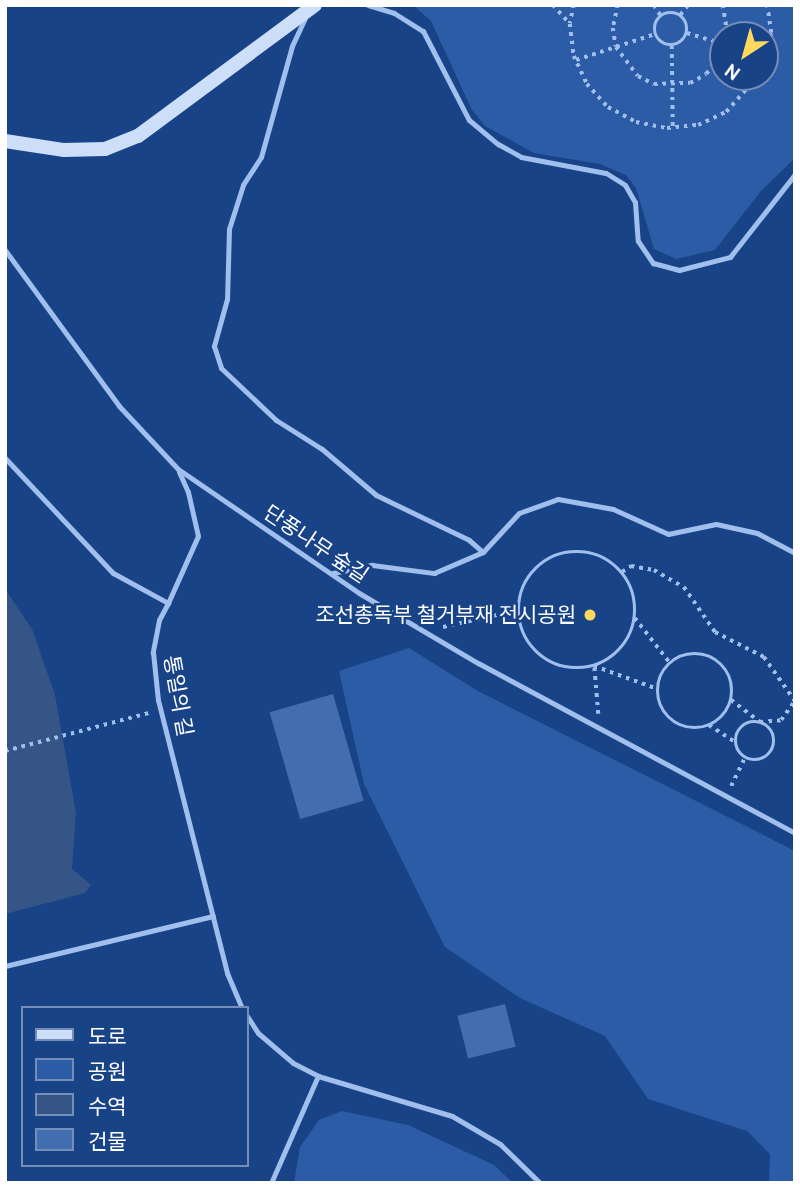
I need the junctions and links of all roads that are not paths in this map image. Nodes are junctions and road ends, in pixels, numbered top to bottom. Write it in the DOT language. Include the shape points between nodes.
graph roads {
  1 [pos="368,5"];
  2 [pos="312,9"];
  3 [pos="5,141"];
  4 [pos="795,174"];
  5 [pos="5,250"];
  6 [pos="5,458"];
  7 [pos="178,469"];
  8 [pos="483,552"];
  9 [pos="795,553"];
  10 [pos="332,573"];
  11 [pos="168,603"];
  12 [pos="795,833"];
  13 [pos="213,916"];
  14 [pos="5,966"];
  15 [pos="241,1006"];
  16 [pos="248,1017"];
  17 [pos="318,1076"];
  18 [pos="271,1183"];
  19 [pos="540,1183"];
  1 -- 4 [label="lane" via="394,13 423,31 469,120 498,144 521,157 606,173 625,184 635,202 638,241 653,263 679,270 730,257"];
  2 -- 3 [label="street" via="138,136 105,149"];
  2 -- 8 [label="lane" via="292,46 261,157 243,185 229,229 227,299 214,346 221,368 276,420 376,495 469,540"];
  5 -- 7 [label="lane, 단풍나무 숲길" via="120,406"];
  6 -- 11 [label="lane" via="113,573"];
  7 -- 10 [label="lane, 단풍나무 숲길"];
  7 -- 11 [label="lane, 통일의 길" via="198,536"];
  8 -- 9 [label="lane" via="519,513 558,499 613,509 668,534 716,524 757,533"];
  8 -- 10 [label="lane" via="434,573 372,565"];
  10 -- 12 [label="lane, 단풍나무 숲길" via="599,730"];
  11 -- 13 [label="lane, 통일의 길" via="159,620 153,652 161,710"];
  13 -- 14 [label="lane"];
  13 -- 15 [label="lane, 통일의 길"];
  16 -- 17 [label="lane" via="276,1051"];
  17 -- 18 [label="lane"];
  17 -- 19 [label="lane" via="452,1116 500,1144"];
}
